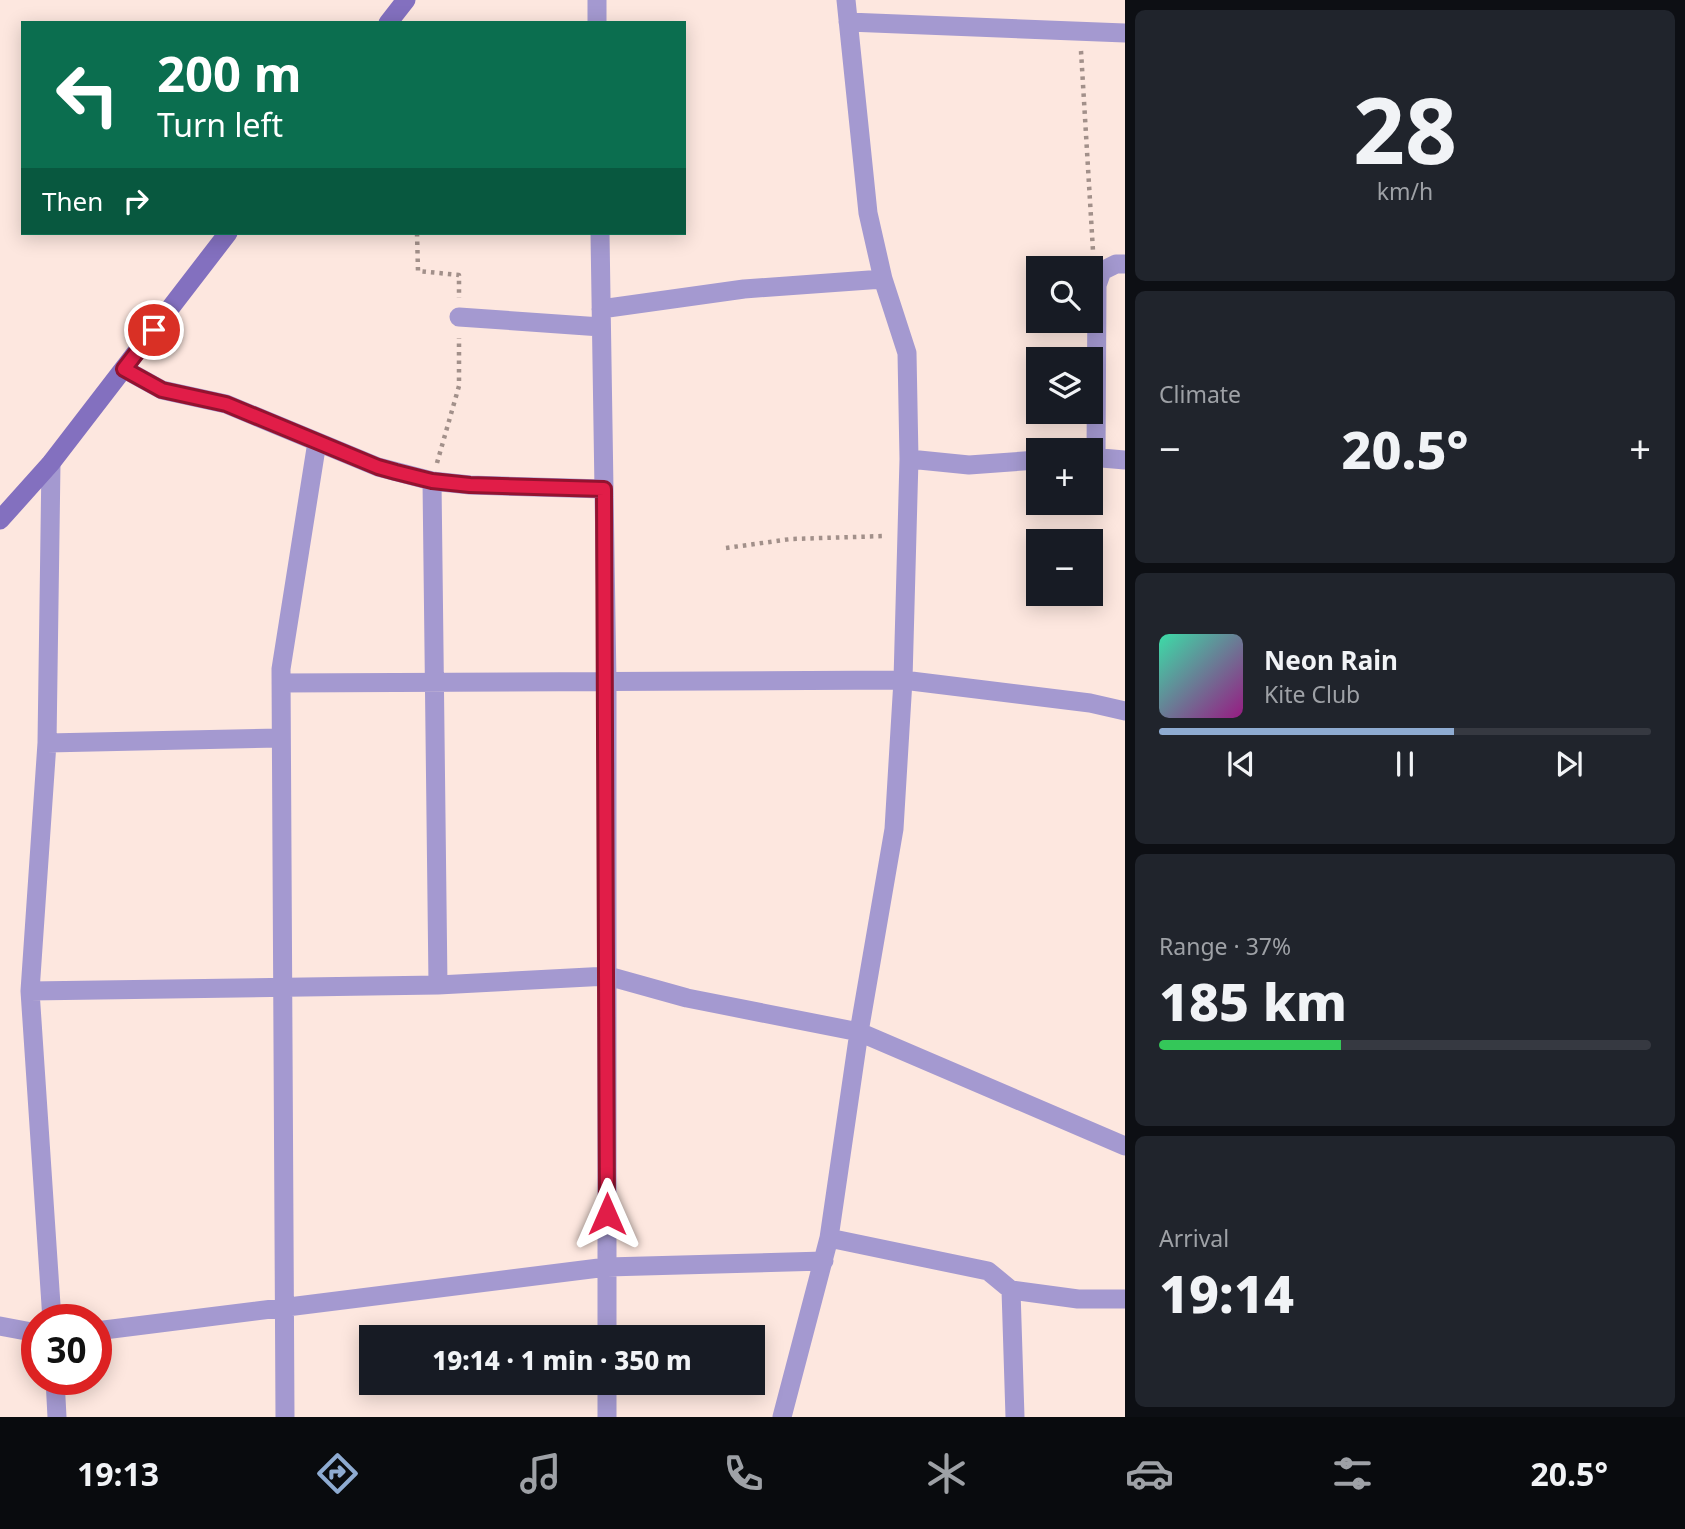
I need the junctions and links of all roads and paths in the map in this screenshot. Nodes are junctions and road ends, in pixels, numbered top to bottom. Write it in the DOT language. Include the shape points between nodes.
graph roads {
  1 [pos="406,0"];
  2 [pos="597,0"];
  3 [pos="846,0"];
  4 [pos="390,21"];
  5 [pos="597,21"];
  6 [pos="848,22"];
  7 [pos="1080,31"];
  8 [pos="1125,33"];
  9 [pos="226,235"];
  10 [pos="417,235"];
  11 [pos="600,235"];
  12 [pos="1093,256"];
  13 [pos="1125,264"];
  14 [pos="1103,270"];
  15 [pos="883,279"];
  16 [pos="459,317"];
  17 [pos="601,318"];
  18 [pos="1096,333"];
  19 [pos="124,369"];
  20 [pos="1093,438"];
  21 [pos="317,442"];
  22 [pos="1103,457"];
  23 [pos="909,459"];
  24 [pos="1125,460"];
  25 [pos="1026,461"];
  26 [pos="51,463"];
  27 [pos="432,481"];
  28 [pos="604,489"];
  29 [pos="0,520"];
  30 [pos="907,535"];
  31 [pos="726,548"];
  32 [pos="903,680"];
  33 [pos="434,682"];
  34 [pos="281,683"];
  35 [pos="607,683"];
  36 [pos="1125,711"];
  37 [pos="281,738"];
  38 [pos="47,743"];
  39 [pos="608,976"];
  40 [pos="438,985"];
  41 [pos="284,986"];
  42 [pos="30,991"];
  43 [pos="859,1032"];
  44 [pos="1125,1146"];
  45 [pos="829,1238"];
  46 [pos="824,1261"];
  47 [pos="607,1267"];
  48 [pos="1011,1290"];
  49 [pos="1125,1300"];
  50 [pos="51,1304"];
  51 [pos="283,1307"];
  52 [pos="607,1325"];
  53 [pos="0,1326"];
  54 [pos="112,1329"];
  55 [pos="21,1330"];
  56 [pos="56,1395"];
  57 [pos="607,1395"];
  58 [pos="57,1417"];
  59 [pos="285,1417"];
  60 [pos="607,1417"];
  61 [pos="782,1417"];
  62 [pos="1015,1417"];
  1 -- 4 [label="main road"];
  2 -- 5 [label="street"];
  3 -- 6 [label="street"];
  6 -- 7 [label="street"];
  6 -- 15 [label="street" via="869,212"];
  7 -- 8 [label="street"];
  7 -- 12 [label="path"];
  9 -- 19 [label="main road"];
  10 -- 16 [label="path" via="418,271 459,275"];
  11 -- 17 [label="street"];
  13 -- 14 [label="street"];
  15 -- 17 [label="street" via="744,289"];
  15 -- 23 [label="street" via="907,353"];
  16 -- 17 [label="street"];
  16 -- 27 [label="path" via="459,386"];
  17 -- 28 [label="street"];
  18 -- 20 [label="street"];
  19 -- 21 [label="street" via="162,390 226,404"];
  19 -- 26 [label="main road"];
  21 -- 27 [label="street" via="378,467"];
  21 -- 34 [label="street"];
  22 -- 24 [label="street"];
  23 -- 25 [label="street" via="969,465"];
  23 -- 30 [label="street"];
  26 -- 29 [label="main road"];
  26 -- 38 [label="street"];
  27 -- 28 [label="street"];
  27 -- 33 [label="street"];
  28 -- 35 [label="street"];
  30 -- 31 [label="path" via="791,539"];
  30 -- 32 [label="street"];
  32 -- 35 [label="street"];
  32 -- 36 [label="street"];
  32 -- 43 [label="street" via="894,829"];
  33 -- 34 [label="street"];
  33 -- 35 [label="street"];
  33 -- 40 [label="street"];
  34 -- 37 [label="street"];
  35 -- 39 [label="street"];
  37 -- 38 [label="street"];
  37 -- 41 [label="street"];
  38 -- 42 [label="street"];
  39 -- 40 [label="street"];
  39 -- 43 [label="street" via="687,998"];
  39 -- 47 [label="street"];
  40 -- 41 [label="street"];
  41 -- 42 [label="street"];
  41 -- 51 [label="street"];
  42 -- 50 [label="street"];
  43 -- 44 [label="street"];
  43 -- 45 [label="street"];
  45 -- 46 [label="street"];
  45 -- 48 [label="street" via="988,1271"];
  46 -- 47 [label="street"];
  46 -- 61 [label="street"];
  47 -- 51 [label="street"];
  47 -- 52 [label="street"];
  48 -- 49 [label="street"];
  48 -- 62 [label="street"];
  51 -- 54 [label="street"];
  51 -- 59 [label="street"];
  53 -- 55 [label="street"];
  56 -- 58 [label="street"];
  57 -- 60 [label="street"];
}
